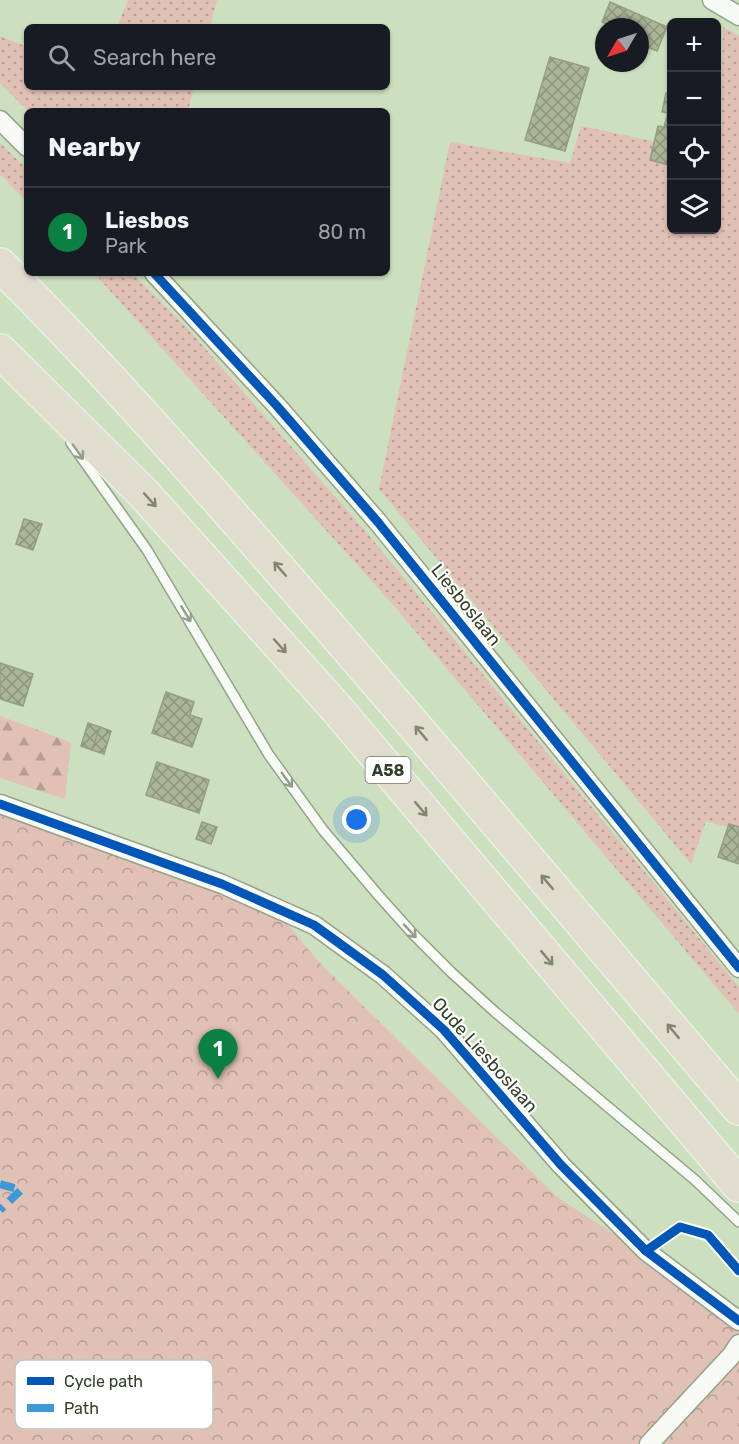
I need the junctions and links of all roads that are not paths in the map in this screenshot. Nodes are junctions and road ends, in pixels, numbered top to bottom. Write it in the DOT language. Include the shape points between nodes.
graph roads {
  1 [pos="712,0"];
  2 [pos="739,16"];
  3 [pos="0,120"];
  4 [pos="24,144"];
  5 [pos="0,266"];
  6 [pos="157,276"];
  7 [pos="10,360"];
  8 [pos="53,417"];
  9 [pos="67,436"];
  10 [pos="0,804"];
  11 [pos="739,968"];
  12 [pos="711,1075"];
  13 [pos="739,1097"];
  14 [pos="739,1108"];
  15 [pos="739,1185"];
  16 [pos="739,1222"];
  17 [pos="739,1321"];
  18 [pos="739,1344"];
  19 [pos="649,1444"];
  1 -- 2 [label="street"];
  3 -- 4 [label="street"];
  12 -- 5 [label="highway, A58, one-way" via="179,454"];
  6 -- 11 [label="street, Liesboslaan" via="278,406 377,521"];
  7 -- 8 [label="lane, A58"];
  7 -- 15 [label="highway, A58, one-way" via="145,495 337,709"];
  9 -- 16 [label="lane, one-way" via="147,550 269,755 323,830 379,896 468,988 695,1180"];
  10 -- 17 [label="street, Oude Liesboslaan" via="222,884 314,925 382,975 444,1030 561,1165 646,1251"];
  12 -- 13 [label="lane, A58"];
  12 -- 14 [label="highway, A58"];
  18 -- 19 [label="street"];
}
